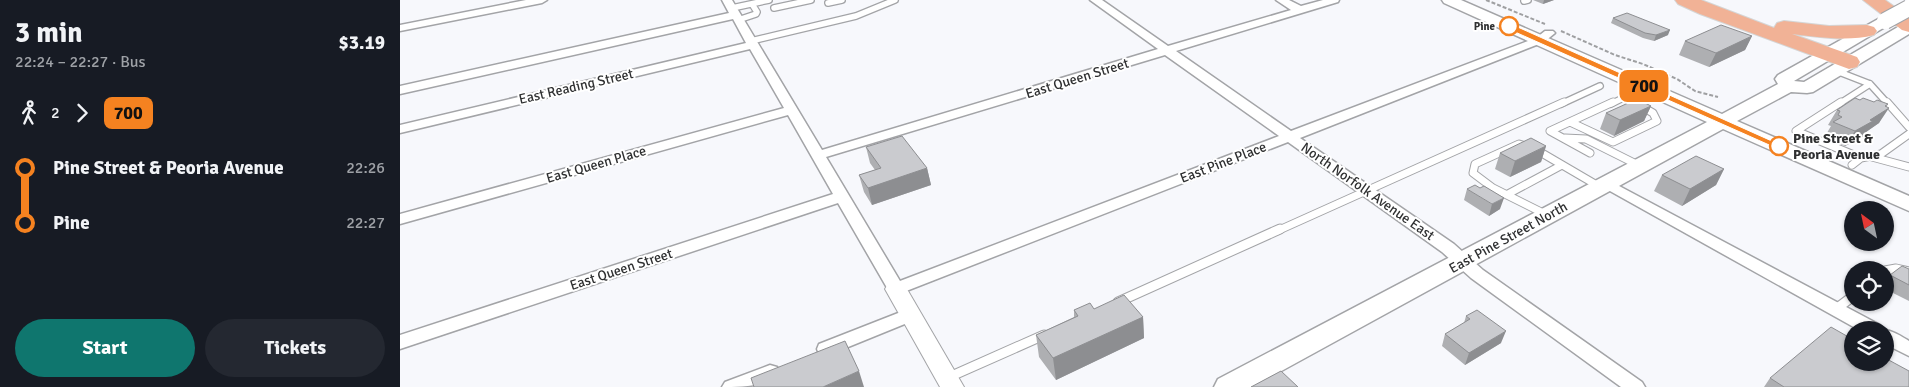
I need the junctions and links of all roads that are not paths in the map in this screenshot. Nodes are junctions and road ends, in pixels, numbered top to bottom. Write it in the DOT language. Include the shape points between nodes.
graph roads {
  1 [pos="542,0"];
  2 [pos="769,0"];
  3 [pos="812,0"];
  4 [pos="842,0"];
  5 [pos="895,0"];
  6 [pos="1096,0"];
  7 [pos="1281,0"];
  8 [pos="1334,0"];
  9 [pos="1449,0"];
  10 [pos="1472,0"];
  11 [pos="1685,0"];
  12 [pos="1703,0"];
  13 [pos="1873,0"];
  14 [pos="1889,0"];
  15 [pos="828,3"];
  16 [pos="752,4"];
  17 [pos="774,8"];
  18 [pos="1909,8"];
  19 [pos="766,10"];
  20 [pos="1300,10"];
  21 [pos="733,11"];
  22 [pos="758,12"];
  23 [pos="1909,21"];
  24 [pos="1876,26"];
  25 [pos="400,28"];
  26 [pos="1904,29"];
  27 [pos="1549,32"];
  28 [pos="1776,36"];
  29 [pos="752,43"];
  30 [pos="1168,51"];
  31 [pos="1836,62"];
  32 [pos="1803,66"];
  33 [pos="1870,84"];
  34 [pos="1600,86"];
  35 [pos="1788,86"];
  36 [pos="400,90"];
  37 [pos="1843,101"];
  38 [pos="1852,104"];
  39 [pos="791,110"];
  40 [pos="1885,114"];
  41 [pos="1730,118"];
  42 [pos="1902,118"];
  43 [pos="1570,122"];
  44 [pos="1909,127"];
  45 [pos="400,128"];
  46 [pos="1909,134"];
  47 [pos="1290,136"];
  48 [pos="1564,138"];
  49 [pos="1590,153"];
  50 [pos="819,155"];
  51 [pos="1861,160"];
  52 [pos="1562,165"];
  53 [pos="1640,166"];
  54 [pos="1909,167"];
  55 [pos="1603,185"];
  56 [pos="1909,190"];
  57 [pos="1367,191"];
  58 [pos="1508,194"];
  59 [pos="842,196"];
  60 [pos="1909,204"];
  61 [pos="1547,215"];
  62 [pos="400,219"];
  63 [pos="1463,261"];
  64 [pos="1894,269"];
  65 [pos="1909,272"];
  66 [pos="896,289"];
  67 [pos="1844,303"];
  68 [pos="1113,304"];
  69 [pos="1836,309"];
  70 [pos="911,314"];
  71 [pos="1858,321"];
  72 [pos="1054,330"];
  73 [pos="1894,341"];
  74 [pos="400,342"];
  75 [pos="1909,349"];
  76 [pos="812,354"];
  77 [pos="786,365"];
  78 [pos="950,383"];
  79 [pos="732,387"];
  80 [pos="1228,387"];
  81 [pos="1635,387"];
  1 -- 25 [label="street"];
  2 -- 16 [label="lane"];
  3 -- 17 [label="lane"];
  4 -- 15 [label="lane"];
  5 -- 29 [label="lane" via="856,16"];
  6 -- 30 [label="street, North Norfolk Avenue East"];
  7 -- 20 [label="street"];
  8 -- 20 [label="street, East Queen Street"];
  9 -- 27 [label="main road"];
  10 -- 27 [label="main road"];
  11 -- 28 [label="highway"];
  12 -- 24 [label="highway" via="1737,15 1777,26 1829,32"];
  13 -- 26 [label="highway"];
  14 -- 23 [label="highway"];
  16 -- 21 [label="lane"];
  16 -- 22 [label="lane"];
  18 -- 24 [label="main road, East Pine Street North, bridge"];
  19 -- 22 [label="lane"];
  20 -- 30 [label="street, East Queen Street"];
  21 -- 22 [label="lane" via="752,17"];
  21 -- 29 [label="street"];
  21 -- 36 [label="street"];
  24 -- 31 [label="main road, East Pine Street North"];
  26 -- 31 [label="main road, East Pine Street North"];
  27 -- 41 [label="main road"];
  27 -- 47 [label="street, East Pine Place"];
  28 -- 31 [label="highway"];
  28 -- 32 [label="highway" via="1798,53"];
  29 -- 39 [label="street"];
  29 -- 45 [label="street, East Reading Street"];
  30 -- 47 [label="street, North Norfolk Avenue East"];
  30 -- 50 [label="street, East Queen Street"];
  31 -- 32 [label="main road, East Pine Street North"];
  31 -- 33 [label="lane"];
  31 -- 35 [label="main road, East Pine Street North" via="1807,88"];
  32 -- 35 [label="main road, East Pine Street North" via="1784,79"];
  33 -- 37 [label="lane"];
  33 -- 42 [label="lane"];
  34 -- 57 [label="lane"];
  35 -- 41 [label="main road, East Pine Street North"];
  37 -- 38 [label="lane"];
  37 -- 51 [label="lane" via="1796,132"];
  39 -- 50 [label="street"];
  39 -- 62 [label="street, East Queen Place"];
  40 -- 42 [label="lane"];
  41 -- 51 [label="main road"];
  41 -- 53 [label="main road, East Pine Street North"];
  41 -- 60 [label="main road"];
  42 -- 44 [label="lane"];
  43 -- 43 [label="lane" via="1613,142 1657,121 1654,112 1623,98"];
  43 -- 48 [label="lane" via="1550,131"];
  46 -- 51 [label="lane" via="1881,154"];
  47 -- 57 [label="street, North Norfolk Avenue East"];
  47 -- 66 [label="street, East Pine Place"];
  48 -- 49 [label="lane"];
  48 -- 53 [label="lane" via="1586,138"];
  50 -- 59 [label="street"];
  51 -- 54 [label="lane"];
  51 -- 56 [label="main road"];
  52 -- 55 [label="lane"];
  52 -- 58 [label="lane"];
  52 -- 58 [label="lane" via="1535,149 1518,144 1475,164 1473,173 1493,188"];
  53 -- 55 [label="main road, East Pine Street North"];
  55 -- 61 [label="main road, East Pine Street North"];
  55 -- 69 [label="street"];
  57 -- 63 [label="street, North Norfolk Avenue East"];
  57 -- 68 [label="lane"];
  58 -- 61 [label="lane"];
  59 -- 66 [label="street"];
  59 -- 74 [label="street, East Queen Street"];
  61 -- 63 [label="main road, East Pine Street North"];
  63 -- 80 [label="main road, East Pine Street North"];
  63 -- 81 [label="street, North Norfolk Avenue East"];
  64 -- 65 [label="lane"];
  66 -- 70 [label="street"];
  67 -- 69 [label="lane"];
  69 -- 71 [label="street"];
  70 -- 76 [label="street"];
  70 -- 78 [label="street"];
  72 -- 78 [label="lane"];
  73 -- 75 [label="street"];
  77 -- 79 [label="street"];
}
